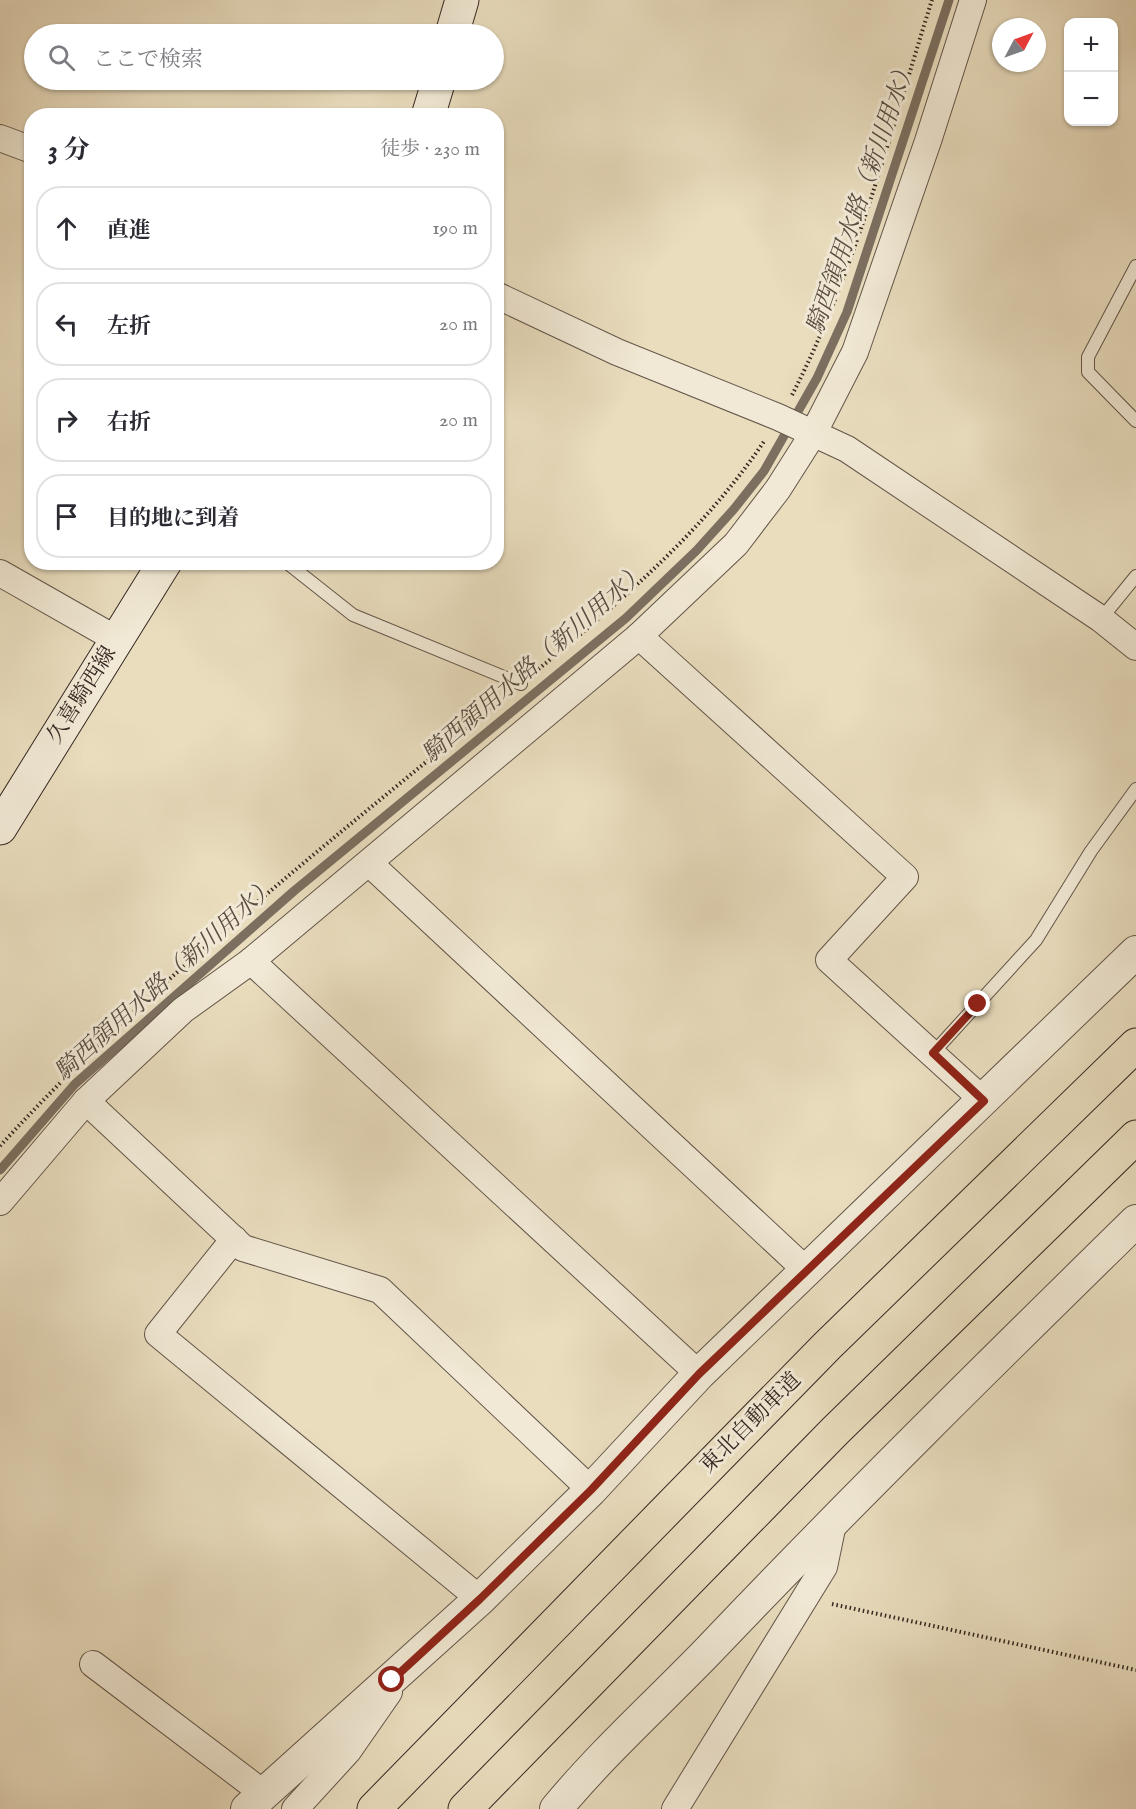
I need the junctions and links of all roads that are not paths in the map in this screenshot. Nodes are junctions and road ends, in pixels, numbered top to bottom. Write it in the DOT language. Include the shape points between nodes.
graph roads {
  1 [pos="462,0"];
  2 [pos="973,0"];
  3 [pos="455,24"];
  4 [pos="436,90"];
  5 [pos="430,108"];
  6 [pos="0,138"];
  7 [pos="24,147"];
  8 [pos="1136,266"];
  9 [pos="504,299"];
  10 [pos="1136,421"];
  11 [pos="813,434"];
  12 [pos="160,570"];
  13 [pos="296,570"];
  14 [pos="0,573"];
  15 [pos="1136,576"];
  16 [pos="1101,619"];
  17 [pos="639,636"];
  18 [pos="116,639"];
  19 [pos="1136,647"];
  20 [pos="521,684"];
  21 [pos="1136,789"];
  22 [pos="0,828"];
  23 [pos="369,863"];
  24 [pos="1136,952"];
  25 [pos="251,961"];
  26 [pos="1136,1045"];
  27 [pos="933,1053"];
  28 [pos="86,1101"];
  29 [pos="984,1101"];
  30 [pos="1136,1137"];
  31 [pos="0,1202"];
  32 [pos="1136,1221"];
  33 [pos="234,1239"];
  34 [pos="807,1271"];
  35 [pos="699,1374"];
  36 [pos="591,1490"];
  37 [pos="834,1519"];
  38 [pos="480,1599"];
  39 [pos="93,1664"];
  40 [pos="409,1665"];
  41 [pos="255,1801"];
  42 [pos="295,1809"];
  43 [pos="374,1809"];
  44 [pos="465,1809"];
  45 [pos="556,1809"];
  46 [pos="675,1809"];
  1 -- 3 [label="main road"];
  2 -- 11 [label="street" via="855,352"];
  4 -- 5 [label="main road"];
  6 -- 7 [label="street"];
  8 -- 10 [label="lane" via="1088,357 1088,372"];
  9 -- 11 [label="street" via="617,352"];
  11 -- 16 [label="street" via="847,449"];
  11 -- 17 [label="street" via="736,544"];
  12 -- 18 [label="main road, 久喜騎西線"];
  13 -- 20 [label="lane" via="353,615"];
  14 -- 18 [label="street"];
  15 -- 16 [label="lane"];
  16 -- 19 [label="street"];
  17 -- 23 [label="street"];
  17 -- 27 [label="street" via="905,877 829,960"];
  18 -- 22 [label="main road, 久喜騎西線"];
  21 -- 27 [label="lane" via="1091,851 1036,940"];
  23 -- 25 [label="street"];
  23 -- 34 [label="street"];
  24 -- 29 [label="street"];
  25 -- 28 [label="street" via="183,1010"];
  25 -- 35 [label="street"];
  26 -- 43 [label="highway, 東北自動車道" via="827,1346"];
  27 -- 29 [label="street"];
  28 -- 31 [label="street"];
  28 -- 33 [label="street"];
  29 -- 34 [label="street"];
  30 -- 44 [label="highway" via="835,1431"];
  32 -- 37 [label="street"];
  33 -- 36 [label="street" via="243,1248 380,1290"];
  33 -- 38 [label="street" via="158,1334"];
  34 -- 35 [label="street"];
  35 -- 36 [label="street"];
  36 -- 38 [label="street"];
  37 -- 45 [label="street" via="587,1772"];
  37 -- 46 [label="street" via="824,1567 807,1599"];
  38 -- 40 [label="street"];
  39 -- 41 [label="street"];
  40 -- 41 [label="street"];
  40 -- 42 [label="street" via="348,1751"];
}
